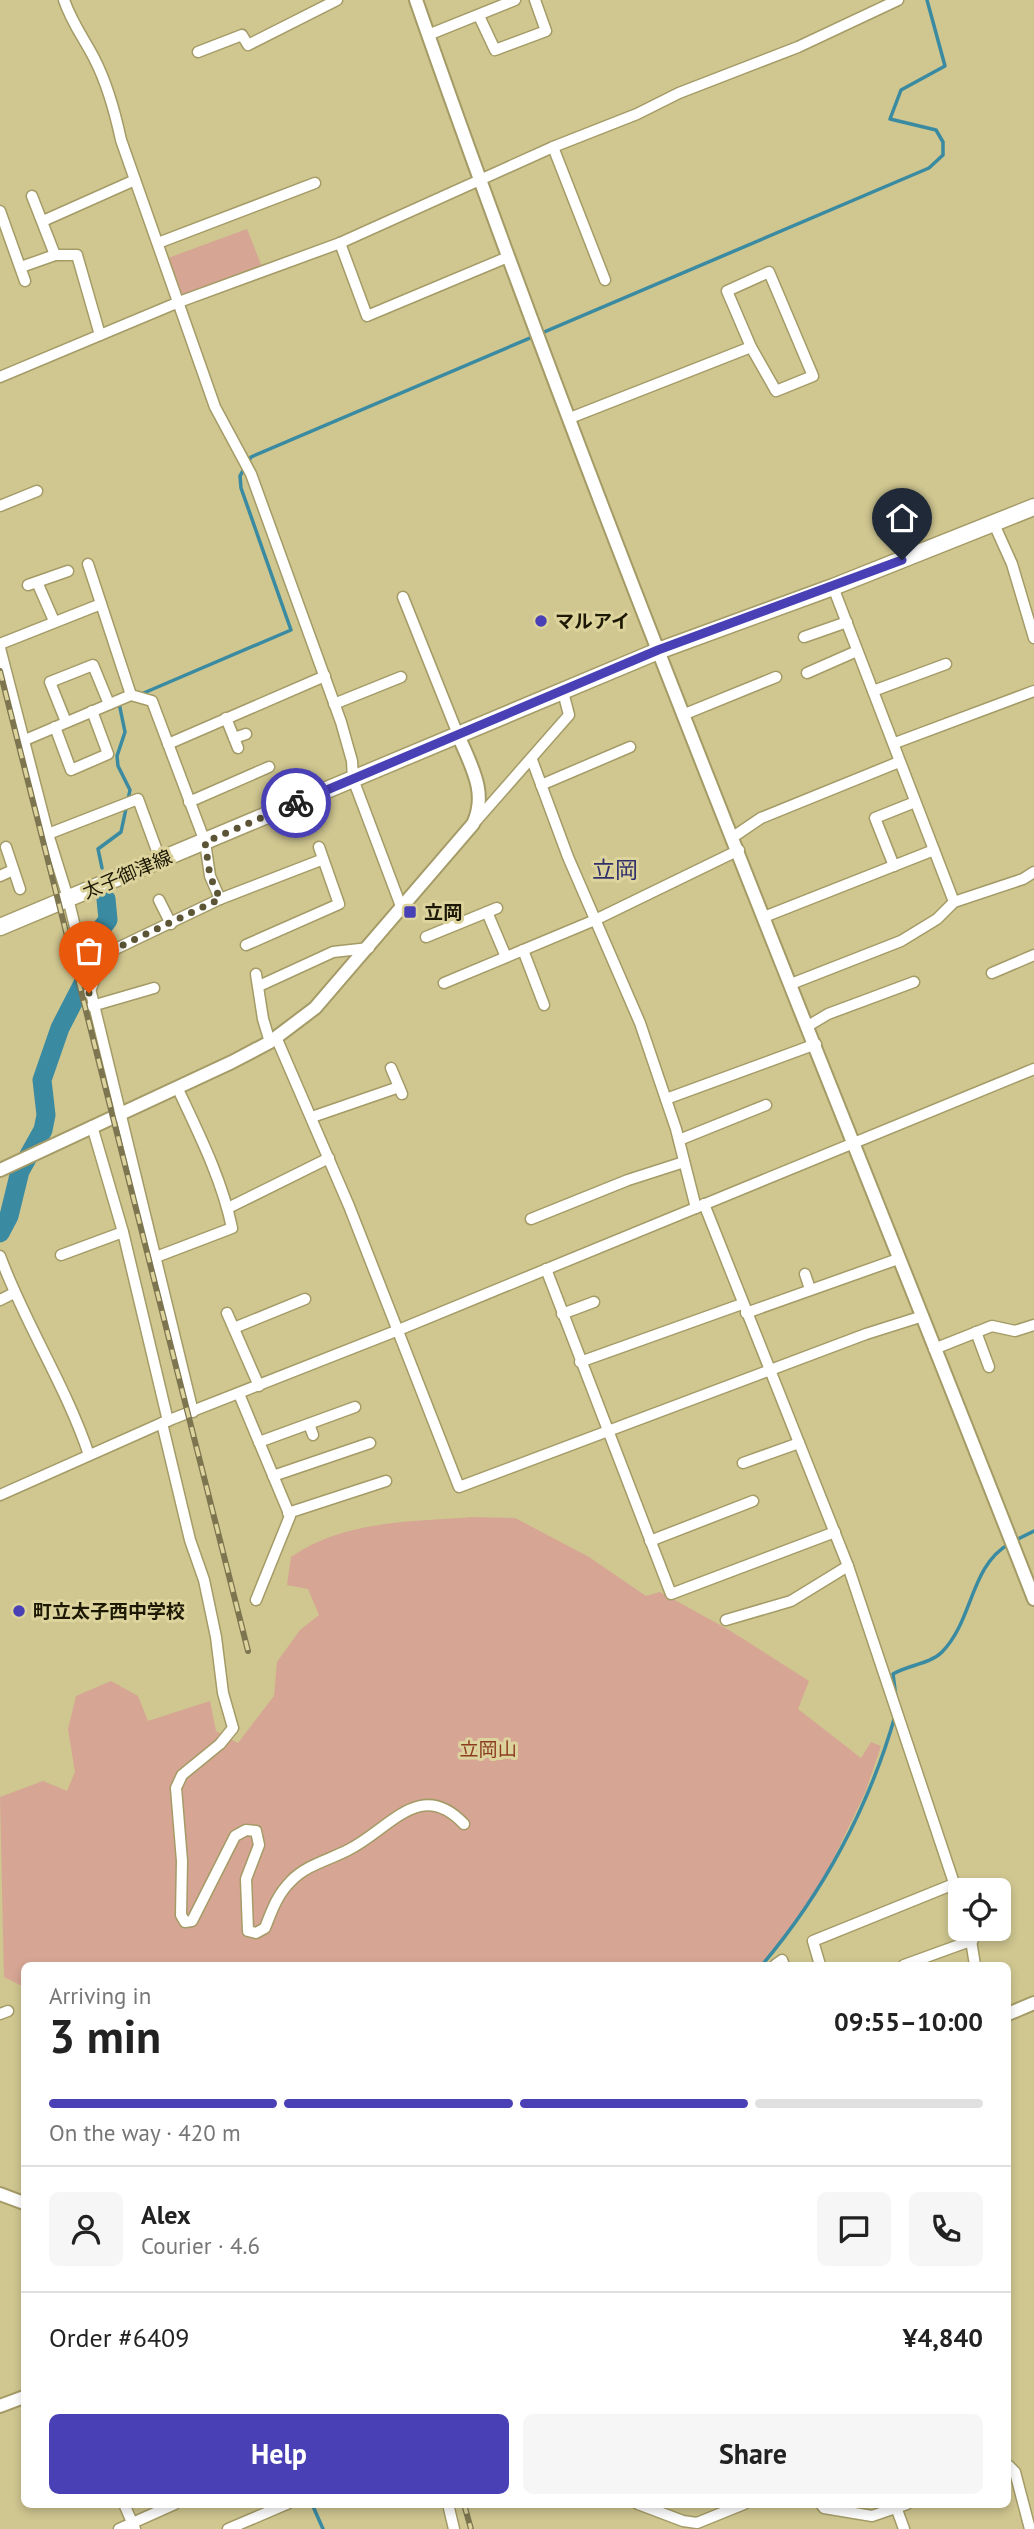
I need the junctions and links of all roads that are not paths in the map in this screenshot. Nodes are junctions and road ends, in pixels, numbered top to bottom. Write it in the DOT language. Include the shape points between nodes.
graph roads {
  1 [pos="64,0"];
  2 [pos="337,0"];
  3 [pos="416,0"];
  4 [pos="515,0"];
  5 [pos="535,0"];
  6 [pos="898,0"];
  7 [pos="479,16"];
  8 [pos="428,35"];
  9 [pos="198,52"];
  10 [pos="553,147"];
  11 [pos="135,180"];
  12 [pos="481,180"];
  13 [pos="315,183"];
  14 [pos="32,196"];
  15 [pos="0,211"];
  16 [pos="43,221"];
  17 [pos="158,243"];
  18 [pos="340,243"];
  19 [pos="55,255"];
  20 [pos="508,257"];
  21 [pos="21,267"];
  22 [pos="25,281"];
  23 [pos="605,281"];
  24 [pos="179,302"];
  25 [pos="100,335"];
  26 [pos="751,347"];
  27 [pos="0,377"];
  28 [pos="570,418"];
  29 [pos="37,491"];
  30 [pos="0,506"];
  31 [pos="1034,507"];
  32 [pos="994,524"];
  33 [pos="88,564"];
  34 [pos="68,571"];
  35 [pos="833,587"];
  36 [pos="403,597"];
  37 [pos="101,604"];
  38 [pos="54,621"];
  39 [pos="847,622"];
  40 [pos="804,637"];
  41 [pos="1034,638"];
  42 [pos="0,646"];
  43 [pos="658,650"];
  44 [pos="857,651"];
  45 [pos="946,664"];
  46 [pos="807,673"];
  47 [pos="325,676"];
  48 [pos="401,677"];
  49 [pos="776,677"];
  50 [pos="873,691"];
  51 [pos="1034,691"];
  52 [pos="563,692"];
  53 [pos="131,695"];
  54 [pos="109,704"];
  55 [pos="334,704"];
  56 [pos="92,711"];
  57 [pos="685,714"];
  58 [pos="226,718"];
  59 [pos="66,722"];
  60 [pos="55,727"];
  61 [pos="246,734"];
  62 [pos="459,737"];
  63 [pos="25,740"];
  64 [pos="895,743"];
  65 [pos="168,744"];
  66 [pos="630,747"];
  67 [pos="532,760"];
  68 [pos="899,762"];
  69 [pos="269,767"];
  70 [pos="353,779"];
  71 [pos="541,785"];
  72 [pos="189,802"];
  73 [pos="915,803"];
  74 [pos="473,824"];
  75 [pos="48,834"];
  76 [pos="733,837"];
  77 [pos="205,842"];
  78 [pos="319,847"];
  79 [pos="6,848"];
  80 [pos="739,850"];
  81 [pos="934,850"];
  82 [pos="160,859"];
  83 [pos="321,860"];
  84 [pos="894,866"];
  85 [pos="13,870"];
  86 [pos="1034,872"];
  87 [pos="0,876"];
  88 [pos="20,889"];
  89 [pos="68,898"];
  90 [pos="220,899"];
  91 [pos="159,900"];
  92 [pos="954,902"];
  93 [pos="402,909"];
  94 [pos="765,917"];
  95 [pos="595,920"];
  96 [pos="171,924"];
  97 [pos="0,927"];
  98 [pos="426,937"];
  99 [pos="246,945"];
  100 [pos="370,947"];
  101 [pos="523,950"];
  102 [pos="1034,956"];
  103 [pos="506,957"];
  104 [pos="992,973"];
  105 [pos="256,974"];
  106 [pos="914,982"];
  107 [pos="444,983"];
  108 [pos="791,984"];
  109 [pos="259,986"];
  110 [pos="154,988"];
  111 [pos="89,993"];
  112 [pos="544,1005"];
  113 [pos="92,1006"];
  114 [pos="808,1026"];
  115 [pos="273,1039"];
  116 [pos="816,1044"];
  117 [pos="391,1068"];
  118 [pos="1034,1069"];
  119 [pos="177,1087"];
  120 [pos="666,1099"];
  121 [pos="766,1105"];
  122 [pos="120,1113"];
  123 [pos="312,1117"];
  124 [pos="92,1126"];
  125 [pos="679,1140"];
  126 [pos="854,1142"];
  127 [pos="329,1158"];
  128 [pos="684,1162"];
  129 [pos="0,1170"];
  130 [pos="700,1206"];
  131 [pos="228,1208"];
  132 [pos="531,1219"];
  133 [pos="123,1232"];
  134 [pos="61,1255"];
  135 [pos="0,1256"];
  136 [pos="156,1257"];
  137 [pos="898,1259"];
  138 [pos="546,1269"];
  139 [pos="805,1274"];
  140 [pos="810,1289"];
  141 [pos="14,1293"];
  142 [pos="305,1299"];
  143 [pos="0,1300"];
  144 [pos="594,1302"];
  145 [pos="744,1308"];
  146 [pos="227,1313"];
  147 [pos="562,1314"];
  148 [pos="923,1316"];
  149 [pos="1034,1325"];
  150 [pos="234,1328"];
  151 [pos="396,1331"];
  152 [pos="976,1332"];
  153 [pos="934,1349"];
  154 [pos="580,1362"];
  155 [pos="989,1367"];
  156 [pos="770,1370"];
  157 [pos="259,1387"];
  158 [pos="239,1394"];
  159 [pos="355,1407"];
  160 [pos="192,1412"];
  161 [pos="165,1422"];
  162 [pos="309,1424"];
  163 [pos="608,1432"];
  164 [pos="313,1434"];
  165 [pos="259,1442"];
  166 [pos="799,1443"];
  167 [pos="365,1447"];
  168 [pos="89,1455"];
  169 [pos="743,1464"];
  170 [pos="273,1476"];
  171 [pos="386,1481"];
  172 [pos="0,1496"];
  173 [pos="753,1501"];
  174 [pos="288,1513"];
  175 [pos="835,1532"];
  176 [pos="650,1541"];
  177 [pos="848,1566"];
  178 [pos="1034,1599"];
  179 [pos="256,1600"];
  180 [pos="726,1620"];
  181 [pos="464,1824"];
  182 [pos="952,1878"];
  183 [pos="948,1886"];
  184 [pos="970,1941"];
  185 [pos="973,1941"];
  186 [pos="819,1962"];
  187 [pos="912,1962"];
  188 [pos="975,1962"];
  189 [pos="1034,2003"];
  190 [pos="1011,2013"];
  191 [pos="0,2194"];
  192 [pos="21,2202"];
  193 [pos="21,2398"];
  194 [pos="0,2406"];
  195 [pos="1011,2469"];
  196 [pos="126,2508"];
  197 [pos="167,2508"];
  198 [pos="278,2508"];
  199 [pos="449,2508"];
  200 [pos="649,2508"];
  201 [pos="734,2508"];
  202 [pos="824,2508"];
  203 [pos="895,2508"];
  204 [pos="903,2508"];
  205 [pos="860,2509"];
  206 [pos="133,2526"];
  207 [pos="119,2529"];
  208 [pos="229,2529"];
  209 [pos="454,2529"];
  210 [pos="904,2529"];
  211 [pos="1030,2529"];
  1 -- 11 [label="street" via="114,107"];
  2 -- 9 [label="street" via="248,45 242,35"];
  3 -- 8 [label="street"];
  4 -- 7 [label="street"];
  5 -- 7 [label="street" via="545,31 495,50"];
  6 -- 10 [label="street" via="798,47"];
  7 -- 8 [label="street"];
  8 -- 12 [label="street"];
  10 -- 12 [label="street"];
  10 -- 23 [label="street"];
  11 -- 16 [label="street"];
  11 -- 17 [label="street"];
  12 -- 18 [label="street"];
  12 -- 20 [label="street"];
  13 -- 17 [label="street"];
  14 -- 16 [label="street"];
  15 -- 21 [label="street"];
  16 -- 19 [label="street"];
  17 -- 24 [label="street"];
  18 -- 20 [label="street" via="367,316"];
  18 -- 24 [label="street"];
  19 -- 21 [label="street"];
  19 -- 25 [label="street" via="77,255"];
  20 -- 28 [label="street"];
  21 -- 22 [label="street"];
  24 -- 25 [label="street"];
  24 -- 47 [label="street" via="215,407 251,474"];
  25 -- 27 [label="street"];
  26 -- 26 [label="street" via="776,391 813,376 769,272 727,291"];
  26 -- 28 [label="street"];
  28 -- 43 [label="street"];
  29 -- 30 [label="street"];
  31 -- 32 [label="main road, 太子御津線"];
  32 -- 35 [label="main road, 太子御津線"];
  32 -- 41 [label="street" via="1012,564"];
  33 -- 37 [label="street"];
  34 -- 38 [label="street" via="32,584"];
  35 -- 39 [label="street"];
  35 -- 43 [label="main road, 太子御津線"];
  36 -- 62 [label="street"];
  37 -- 38 [label="street"];
  37 -- 53 [label="street"];
  38 -- 42 [label="street"];
  39 -- 40 [label="street"];
  39 -- 44 [label="street"];
  42 -- 63 [label="street"];
  43 -- 52 [label="main road, 太子御津線"];
  43 -- 57 [label="street"];
  44 -- 46 [label="street"];
  44 -- 50 [label="street"];
  45 -- 50 [label="street"];
  47 -- 55 [label="street"];
  47 -- 58 [label="street"];
  48 -- 55 [label="street"];
  49 -- 57 [label="street"];
  50 -- 64 [label="street"];
  51 -- 64 [label="street"];
  52 -- 62 [label="main road, 太子御津線"];
  52 -- 67 [label="street" via="569,715"];
  53 -- 54 [label="street"];
  53 -- 65 [label="street" via="152,701"];
  54 -- 56 [label="street"];
  54 -- 59 [label="street" via="93,665 50,682"];
  55 -- 70 [label="street"];
  56 -- 59 [label="street"];
  56 -- 60 [label="street" via="108,754 71,770"];
  57 -- 76 [label="street"];
  58 -- 61 [label="street" via="236,743"];
  58 -- 65 [label="street"];
  59 -- 60 [label="street"];
  60 -- 63 [label="street"];
  62 -- 70 [label="main road, 太子御津線"];
  62 -- 74 [label="street" via="480,790"];
  63 -- 75 [label="street"];
  64 -- 68 [label="street"];
  65 -- 72 [label="street"];
  66 -- 71 [label="street" via="595,768"];
  67 -- 71 [label="street"];
  67 -- 74 [label="street"];
  68 -- 73 [label="street"];
  68 -- 76 [label="street" via="761,818"];
  69 -- 72 [label="street"];
  70 -- 77 [label="main road, 太子御津線"];
  70 -- 93 [label="street"];
  71 -- 95 [label="street"];
  72 -- 77 [label="street"];
  73 -- 81 [label="street"];
  73 -- 84 [label="street" via="875,818"];
  74 -- 93 [label="street"];
  75 -- 82 [label="street" via="138,799"];
  75 -- 89 [label="street"];
  76 -- 80 [label="street"];
  77 -- 82 [label="main road, 太子御津線"];
  77 -- 90 [label="street" via="210,876"];
  78 -- 83 [label="street"];
  79 -- 85 [label="street"];
  80 -- 94 [label="street"];
  80 -- 95 [label="street"];
  81 -- 84 [label="street"];
  81 -- 92 [label="street"];
  82 -- 89 [label="main road, 太子御津線"];
  83 -- 90 [label="street"];
  83 -- 99 [label="street" via="339,904"];
  84 -- 94 [label="street"];
  85 -- 87 [label="street"];
  85 -- 88 [label="street"];
  86 -- 92 [label="street" via="1023,880"];
  89 -- 97 [label="main road, 太子御津線"];
  89 -- 111 [label="street"];
  90 -- 96 [label="street"];
  91 -- 96 [label="street"];
  92 -- 108 [label="street" via="937,919 901,941"];
  93 -- 100 [label="street"];
  94 -- 108 [label="street"];
  95 -- 101 [label="street"];
  95 -- 120 [label="street" via="640,1023"];
  96 -- 111 [label="street" via="104,954"];
  98 -- 103 [label="street" via="492,910"];
  100 -- 109 [label="street" via="333,952"];
  100 -- 115 [label="street" via="315,1008"];
  101 -- 103 [label="street"];
  101 -- 112 [label="street"];
  102 -- 104 [label="street"];
  103 -- 107 [label="street"];
  105 -- 109 [label="street"];
  106 -- 114 [label="street"];
  108 -- 114 [label="street"];
  109 -- 115 [label="street" via="262,1019"];
  110 -- 113 [label="street"];
  111 -- 113 [label="street"];
  113 -- 122 [label="street"];
  114 -- 116 [label="street"];
  115 -- 119 [label="street"];
  115 -- 123 [label="street"];
  116 -- 120 [label="street"];
  116 -- 126 [label="street"];
  117 -- 123 [label="street" via="401,1090"];
  118 -- 126 [label="street"];
  119 -- 122 [label="street"];
  119 -- 131 [label="street"];
  120 -- 125 [label="street"];
  121 -- 125 [label="street" via="741,1111"];
  122 -- 124 [label="street"];
  122 -- 136 [label="street"];
  123 -- 127 [label="street"];
  124 -- 129 [label="street"];
  124 -- 133 [label="street"];
  125 -- 128 [label="street"];
  126 -- 130 [label="street"];
  126 -- 137 [label="street"];
  127 -- 131 [label="street"];
  127 -- 151 [label="street"];
  128 -- 130 [label="street"];
  128 -- 132 [label="street" via="648,1179 601,1187"];
  130 -- 138 [label="street"];
  130 -- 145 [label="street"];
  131 -- 136 [label="street" via="232,1228"];
  133 -- 134 [label="street"];
  133 -- 161 [label="street"];
  135 -- 141 [label="street"];
  136 -- 160 [label="street"];
  137 -- 140 [label="street"];
  137 -- 148 [label="street"];
  138 -- 147 [label="street"];
  138 -- 151 [label="street"];
  139 -- 140 [label="street"];
  140 -- 145 [label="street"];
  141 -- 143 [label="street"];
  141 -- 168 [label="street"];
  142 -- 150 [label="street"];
  144 -- 147 [label="street"];
  145 -- 154 [label="street"];
  145 -- 156 [label="street"];
  146 -- 150 [label="street"];
  147 -- 154 [label="street"];
  148 -- 153 [label="street"];
  148 -- 156 [label="street"];
  149 -- 152 [label="street" via="1014,1331 992,1326"];
  150 -- 157 [label="street"];
  151 -- 157 [label="street"];
  151 -- 163 [label="street" via="459,1487"];
  152 -- 153 [label="street"];
  152 -- 155 [label="street"];
  153 -- 178 [label="street"];
  154 -- 163 [label="street"];
  156 -- 163 [label="street"];
  156 -- 166 [label="street"];
  157 -- 158 [label="street"];
  158 -- 160 [label="street"];
  158 -- 165 [label="street"];
  159 -- 162 [label="street"];
  160 -- 161 [label="street"];
  161 -- 168 [label="street"];
  161 -- 181 [label="street" via="190,1540 204,1580 233,1728 182,1775 176,1788 181,1915 185,1922 192,1921 235,1836 246,1830 256,1831 259,1845 246,1879 248,1931 256,1933 265,1928 277,1896 292,1879 350,1850 410,1809 431,1804 451,1810"];
  162 -- 164 [label="street"];
  162 -- 165 [label="street"];
  163 -- 176 [label="street"];
  165 -- 170 [label="street"];
  166 -- 169 [label="street"];
  166 -- 175 [label="street"];
  167 -- 170 [label="street"];
  168 -- 172 [label="street"];
  170 -- 174 [label="street"];
  171 -- 174 [label="street" via="340,1502"];
  173 -- 176 [label="street"];
  174 -- 179 [label="street"];
  175 -- 176 [label="street" via="671,1594"];
  175 -- 177 [label="street"];
  177 -- 180 [label="street" via="791,1601"];
  177 -- 182 [label="street"];
  183 -- 186 [label="street" via="813,1941"];
  184 -- 187 [label="street"];
  185 -- 188 [label="street"];
  189 -- 190 [label="street"];
  191 -- 192 [label="street"];
  193 -- 194 [label="street"];
  195 -- 211 [label="street"];
  196 -- 206 [label="street"];
  197 -- 206 [label="street"];
  198 -- 208 [label="street"];
  199 -- 209 [label="street"];
  200 -- 201 [label="street" via="697,2523"];
  202 -- 205 [label="street"];
  203 -- 205 [label="street" via="872,2516"];
  204 -- 210 [label="street"];
  206 -- 207 [label="street"];
}
